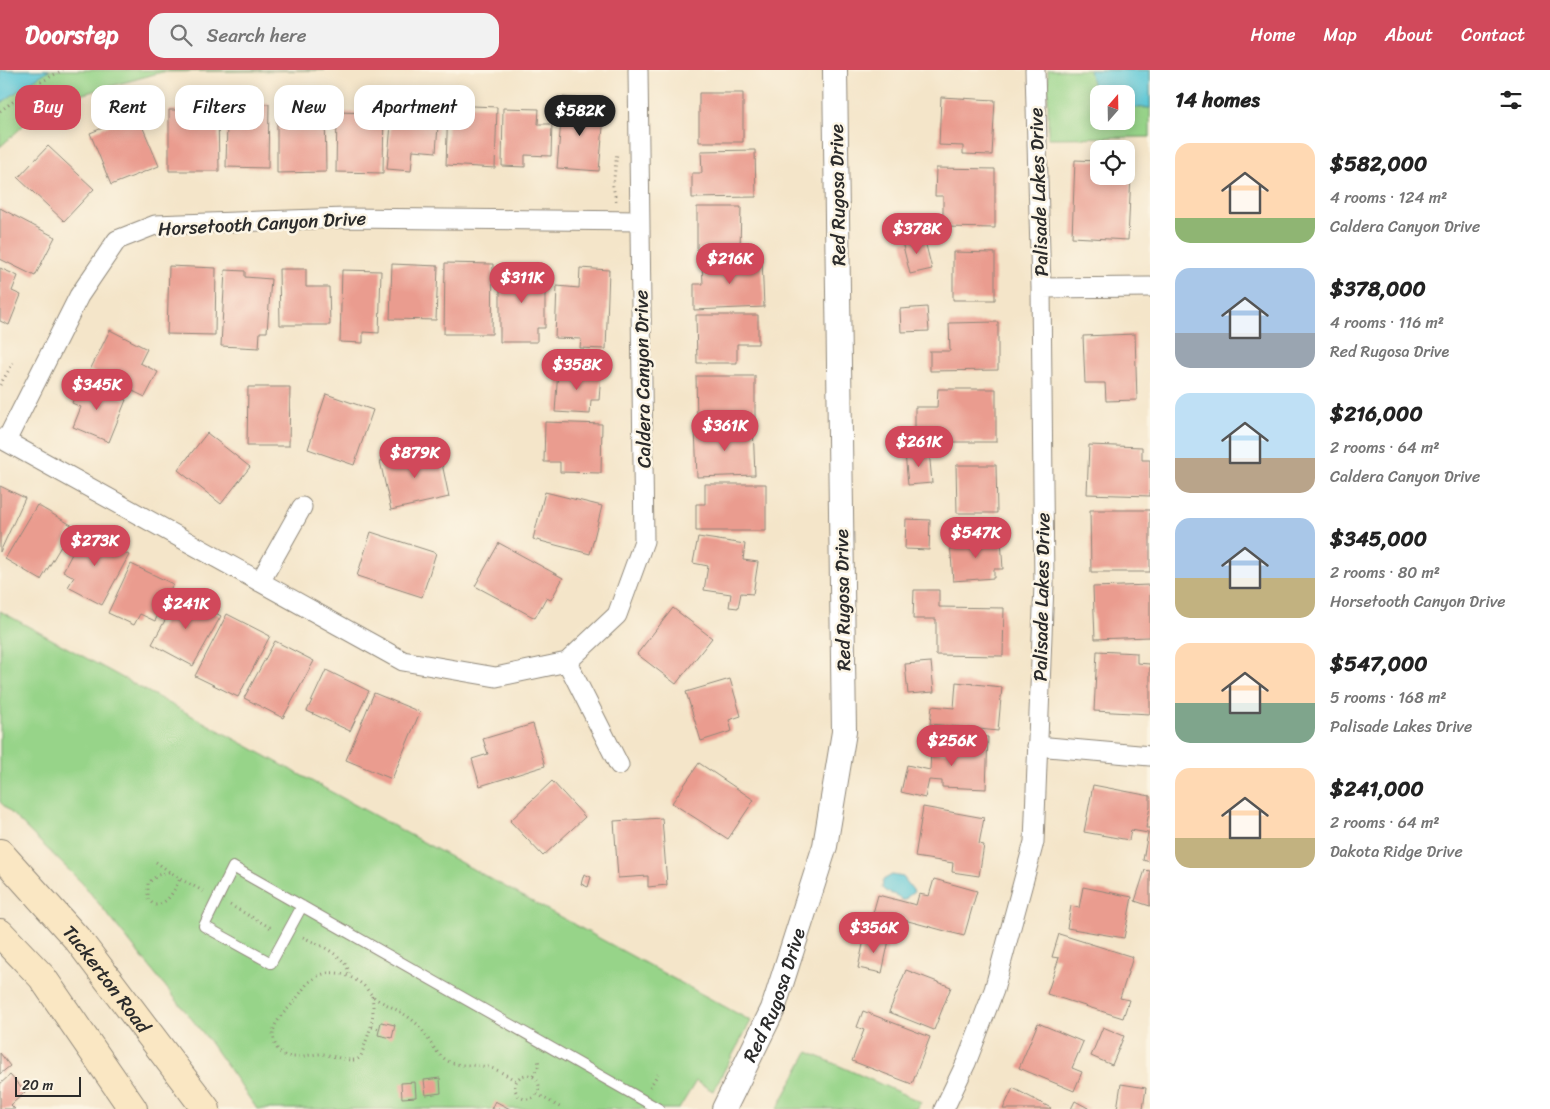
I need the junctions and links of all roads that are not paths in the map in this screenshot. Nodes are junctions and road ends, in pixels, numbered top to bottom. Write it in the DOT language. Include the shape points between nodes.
graph roads {
  1 [pos="638,70"];
  2 [pos="835,70"];
  3 [pos="1035,70"];
  4 [pos="640,221"];
  5 [pos="1150,287"];
  6 [pos="1041,288"];
  7 [pos="3,439"];
  8 [pos="302,507"];
  9 [pos="260,582"];
  10 [pos="567,662"];
  11 [pos="1037,746"];
  12 [pos="1150,756"];
  13 [pos="619,765"];
  14 [pos="0,853"];
  15 [pos="302,906"];
  16 [pos="0,933"];
  17 [pos="132,1109"];
  18 [pos="206,1109"];
  19 [pos="659,1109"];
  20 [pos="724,1109"];
  21 [pos="944,1109"];
  1 -- 4 [label="street, Caldera Canyon Drive"];
  2 -- 20 [label="street, Red Rugosa Drive" via="844,732 825,846 773,1009"];
  3 -- 6 [label="street, Palisade Lakes Drive"];
  4 -- 7 [label="street, Horsetooth Canyon Drive" via="345,218 155,225 117,240 84,288"];
  4 -- 10 [label="street, Caldera Canyon Drive" via="644,541 617,615"];
  5 -- 6 [label="street"];
  6 -- 11 [label="street, Palisade Lakes Drive" via="1044,584"];
  7 -- 9 [label="street"];
  8 -- 9 [label="street"];
  9 -- 10 [label="street" via="403,661 496,677"];
  10 -- 13 [label="street"];
  11 -- 12 [label="street"];
  11 -- 21 [label="street, Palisade Lakes Drive" via="1034,842 994,990"];
  14 -- 18 [label="main road, Tuckerton Road" via="79,941"];
  15 -- 15 [label="lane" via="271,963 204,926 234,867"];
  15 -- 19 [label="lane"];
  16 -- 17 [label="main road" via="42,977"];
}
